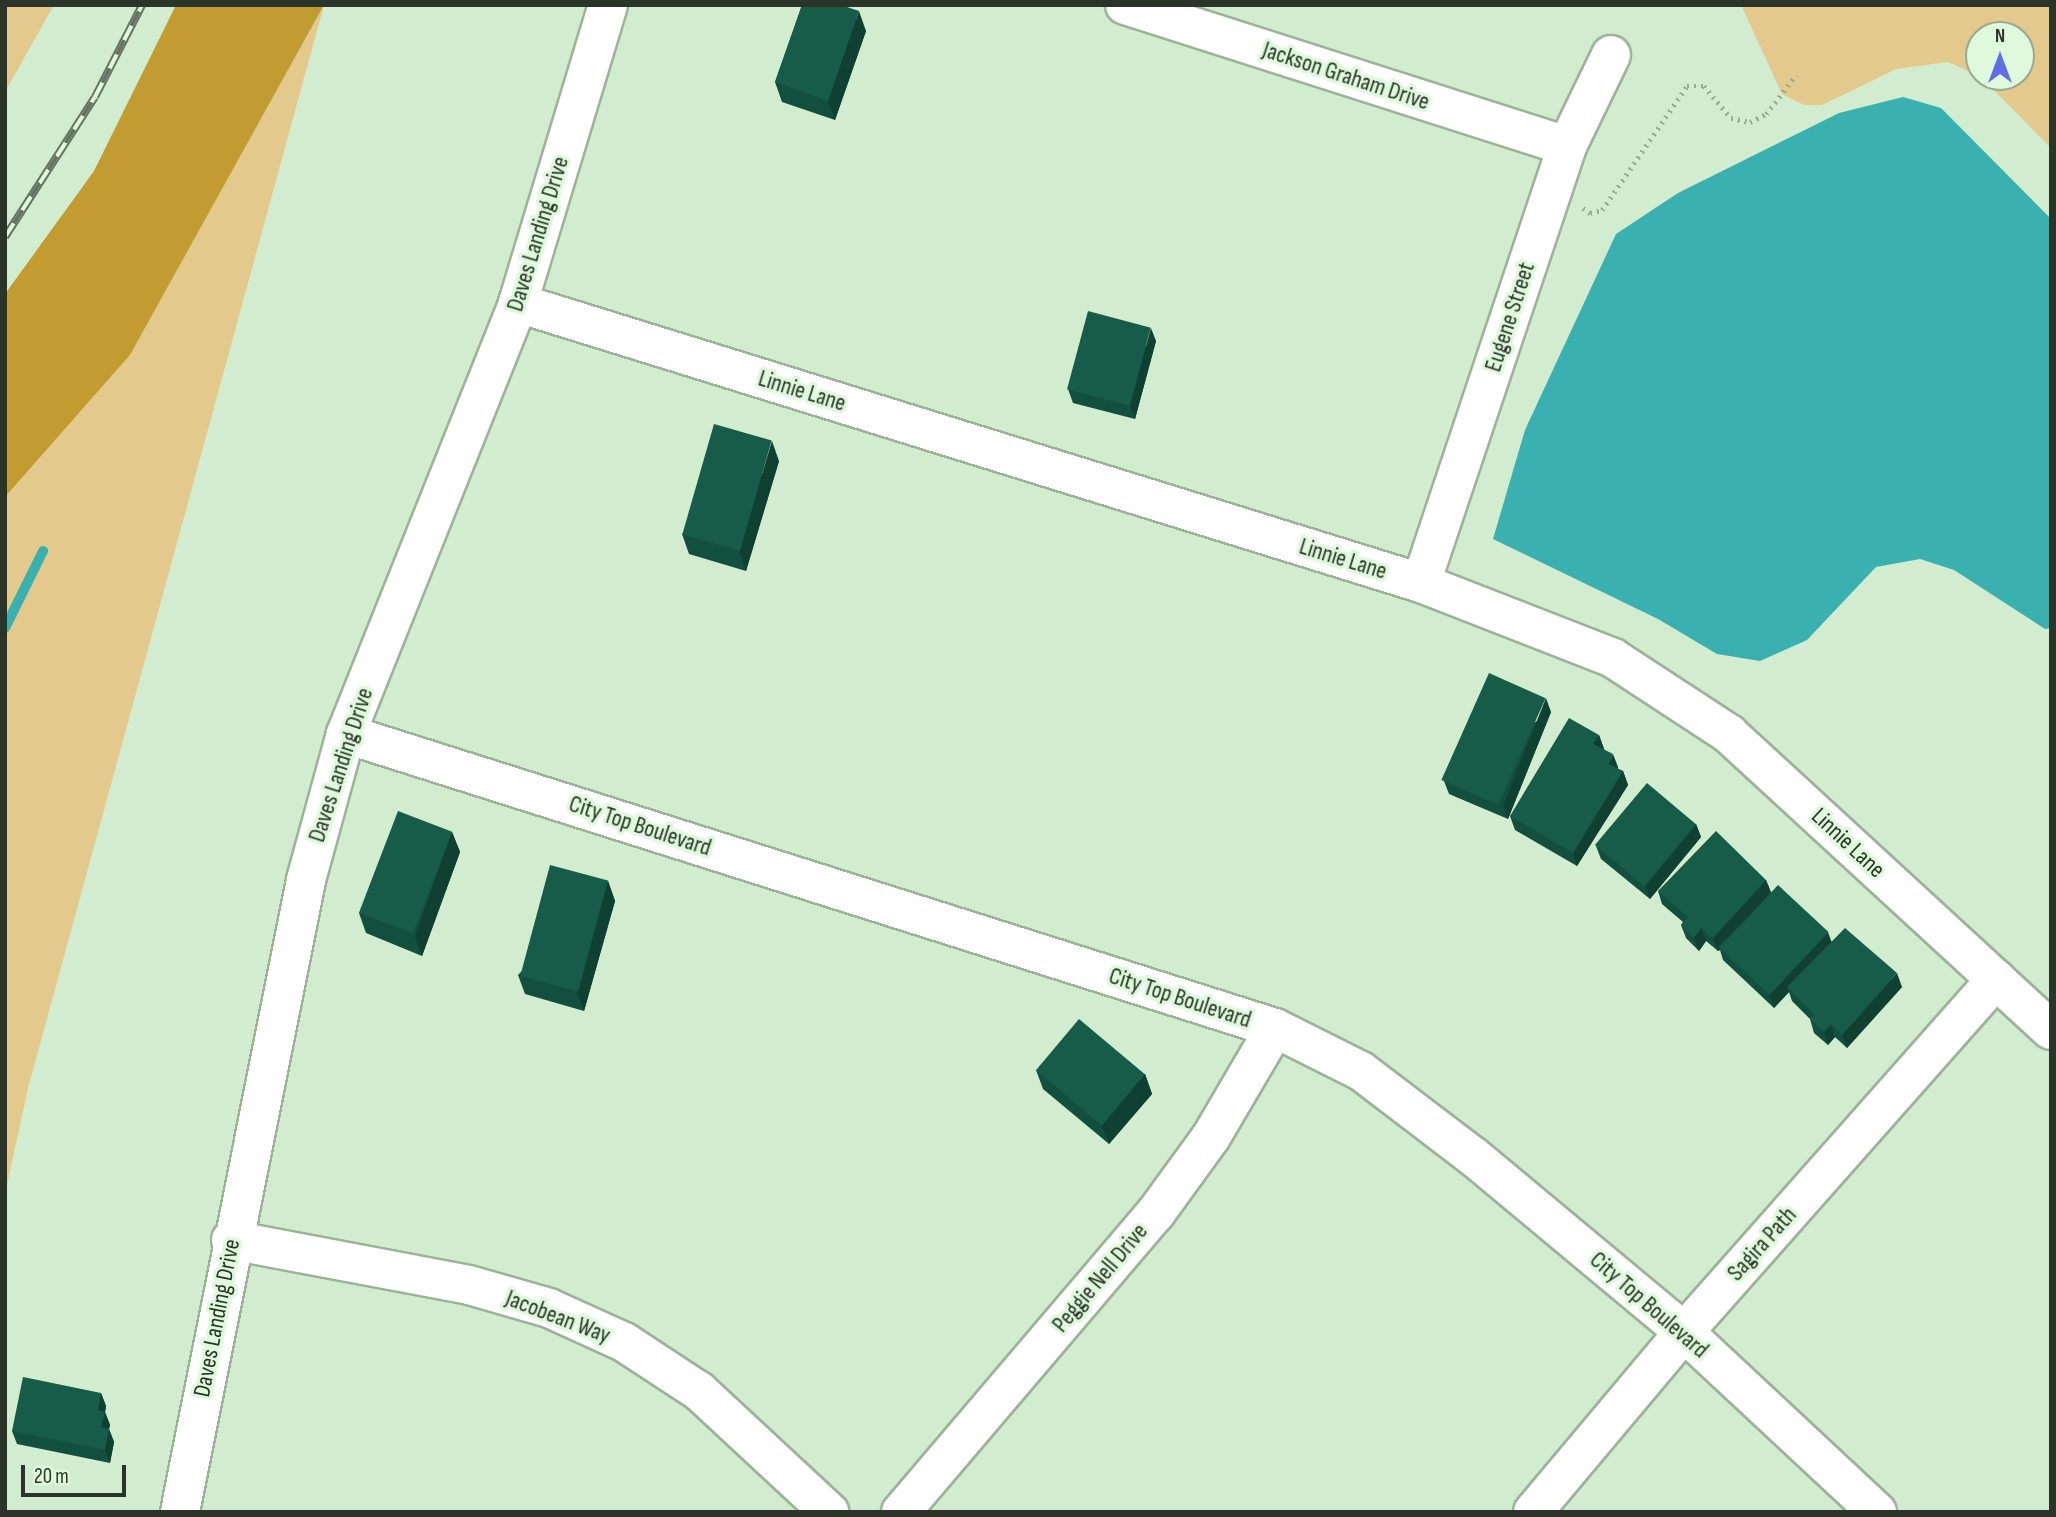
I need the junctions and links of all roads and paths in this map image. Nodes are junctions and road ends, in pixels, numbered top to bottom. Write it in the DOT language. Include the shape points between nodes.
graph roads {
  1 [pos="608,5"];
  2 [pos="1125,5"];
  3 [pos="1611,55"];
  4 [pos="1796,75"];
  5 [pos="1567,146"];
  6 [pos="1580,206"];
  7 [pos="519,303"];
  8 [pos="1421,583"];
  9 [pos="346,734"];
  10 [pos="1996,979"];
  11 [pos="1275,1028"];
  12 [pos="2051,1030"];
  13 [pos="231,1240"];
  14 [pos="1684,1332"];
  15 [pos="180,1512"];
  16 [pos="829,1512"];
  17 [pos="901,1512"];
  18 [pos="1533,1512"];
  19 [pos="1877,1512"];
  1 -- 7 [label="street, Daves Landing Drive"];
  2 -- 5 [label="street, Jackson Graham Drive"];
  3 -- 5 [label="street, Eugene Street"];
  4 -- 6 [label="path" via="1766,114 1750,121 1731,118 1704,86 1687,86 1602,210 1590,213"];
  5 -- 8 [label="street, Eugene Street"];
  7 -- 8 [label="street, Linnie Lane"];
  7 -- 9 [label="street, Daves Landing Drive"];
  8 -- 10 [label="street, Linnie Lane" via="1613,658 1729,734"];
  9 -- 11 [label="street, City Top Boulevard"];
  9 -- 13 [label="street, Daves Landing Drive" via="306,880"];
  10 -- 12 [label="street, Linnie Lane"];
  10 -- 14 [label="street, Sagira Path"];
  11 -- 14 [label="street, City Top Boulevard" via="1361,1071 1474,1157"];
  11 -- 17 [label="street, Peggie Nell Drive" via="1211,1138 1155,1214"];
  13 -- 15 [label="street, Daves Landing Drive"];
  13 -- 16 [label="street, Jacobean Way" via="469,1285 549,1308 624,1342 699,1391"];
  14 -- 18 [label="street, Sagira Path"];
  14 -- 19 [label="street, City Top Boulevard"];
}
